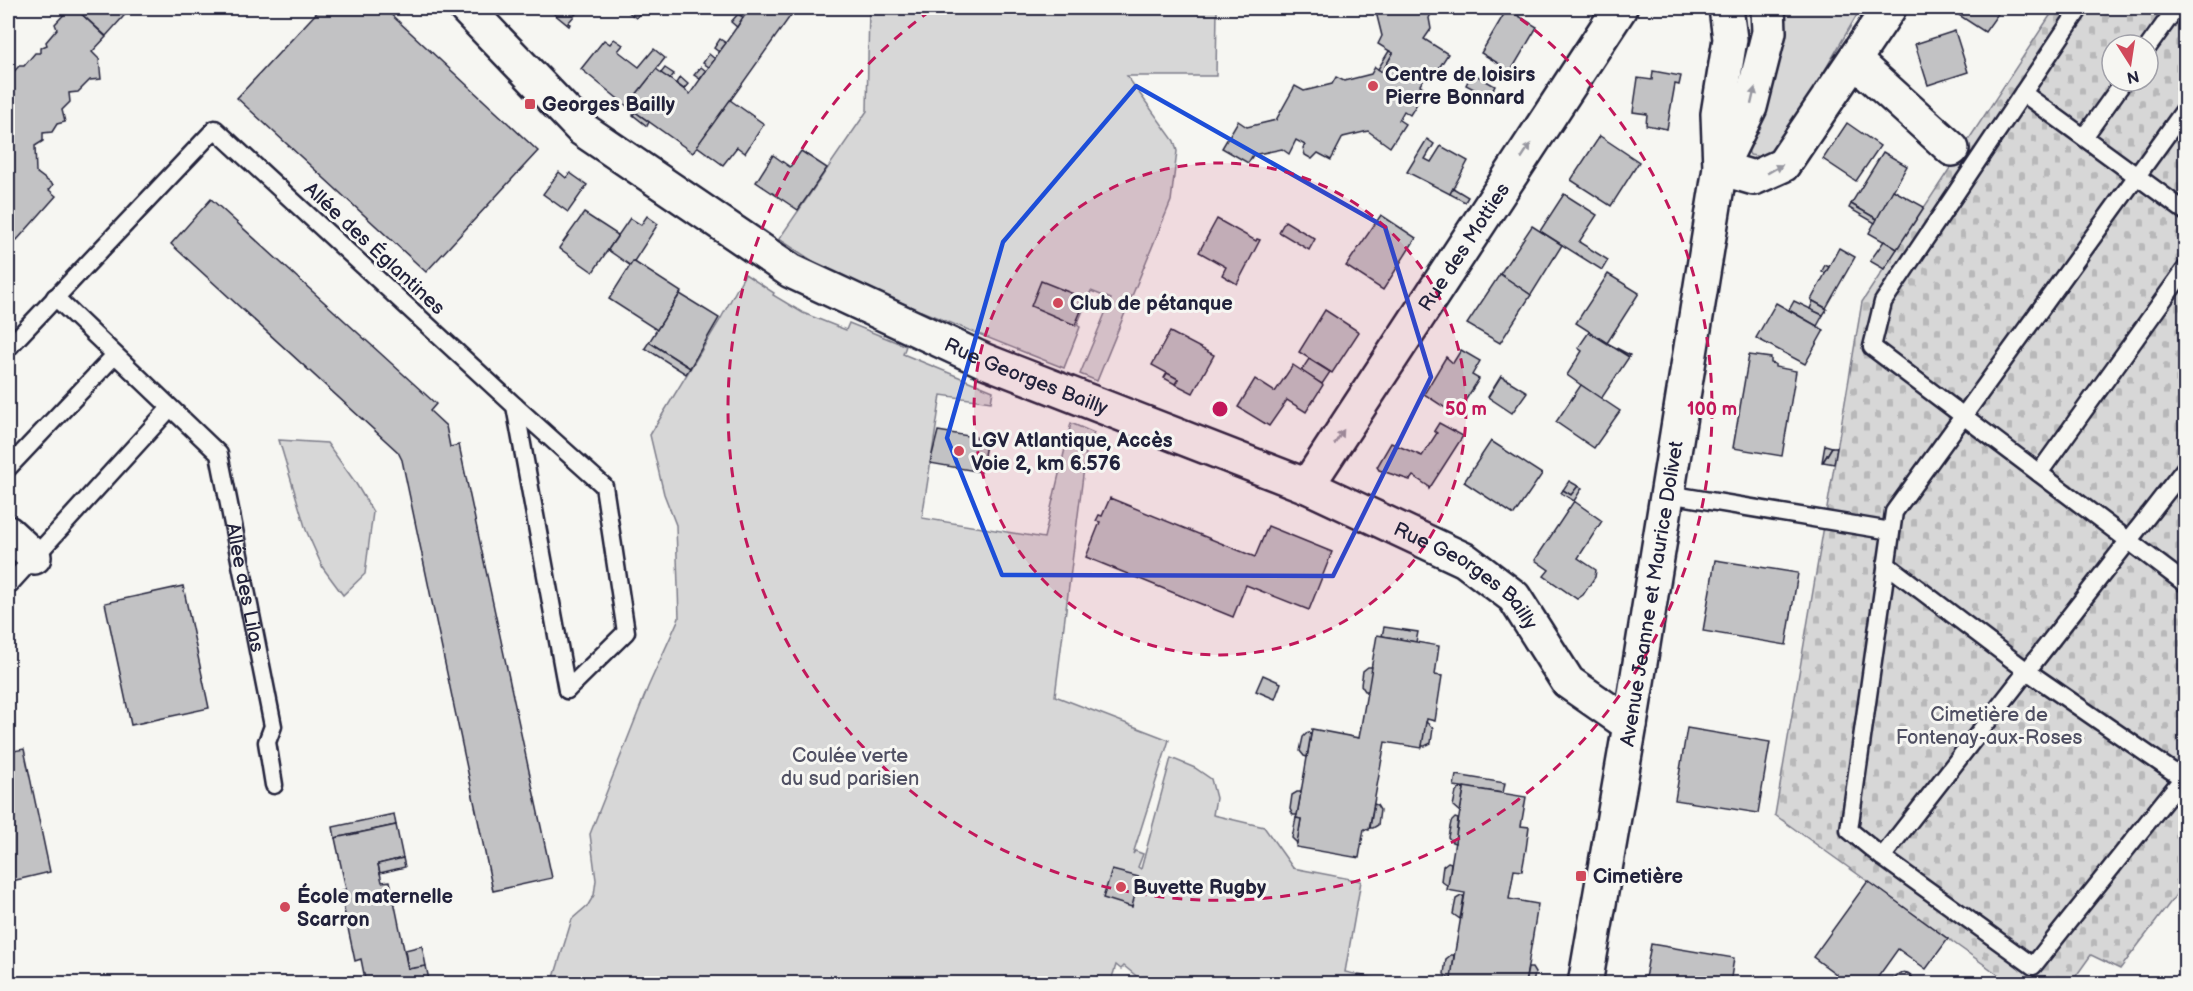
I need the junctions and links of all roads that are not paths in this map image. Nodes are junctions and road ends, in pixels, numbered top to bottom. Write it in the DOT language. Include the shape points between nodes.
graph roads {
  1 [pos="466,8"];
  2 [pos="1620,8"];
  3 [pos="1726,8"];
  4 [pos="1768,8"];
  5 [pos="1889,8"];
  6 [pos="2080,8"];
  7 [pos="2176,8"];
  8 [pos="2158,33"];
  9 [pos="1855,61"];
  10 [pos="2023,93"];
  11 [pos="2115,93"];
  12 [pos="2186,108"];
  13 [pos="2084,137"];
  14 [pos="1952,149"];
  15 [pos="1720,168"];
  16 [pos="2136,176"];
  17 [pos="2186,212"];
  18 [pos="2186,268"];
  19 [pos="55,297"];
  20 [pos="8,348"];
  21 [pos="115,355"];
  22 [pos="515,406"];
  23 [pos="170,408"];
  24 [pos="1963,416"];
  25 [pos="2186,467"];
  26 [pos="8,468"];
  27 [pos="2039,473"];
  28 [pos="1307,486"];
  29 [pos="1668,494"];
  30 [pos="1891,531"];
  31 [pos="8,533"];
  32 [pos="2128,541"];
  33 [pos="34,557"];
  34 [pos="1886,564"];
  35 [pos="2186,584"];
  36 [pos="8,586"];
  37 [pos="2027,671"];
  38 [pos="1630,725"];
  39 [pos="2184,776"];
  40 [pos="274,785"];
  41 [pos="1882,857"];
  42 [pos="1585,984"];
  1 -- 28 [label="street, Rue Georges Bailly" via="582,129 791,271 985,362"];
  28 -- 2 [label="street, Rue des Motties, one-way"];
  3 -- 15 [label="street, Avenue Jeanne et Maurice Dolivet" via="1730,39 1718,114"];
  15 -- 4 [label="street, Avenue Jeanne et Maurice Dolivet, one-way" via="1750,107 1769,32"];
  5 -- 9 [label="street"];
  6 -- 10 [label="lane"];
  7 -- 8 [label="lane"];
  9 -- 14 [label="street"];
  15 -- 9 [label="street, one-way" via="1754,178 1783,165"];
  10 -- 13 [label="lane"];
  10 -- 24 [label="lane" via="1883,302 1872,347"];
  11 -- 13 [label="lane"];
  12 -- 16 [label="lane"];
  13 -- 16 [label="lane"];
  15 -- 29 [label="street, Avenue Jeanne et Maurice Dolivet"];
  16 -- 17 [label="lane"];
  16 -- 24 [label="lane"];
  18 -- 27 [label="lane"];
  19 -- 20 [label="lane, Allée des Églantines"];
  19 -- 21 [label="lane, Allée des Lilas"];
  19 -- 22 [label="lane, Allée des Églantines" via="215,129"];
  21 -- 23 [label="lane, Allée des Lilas"];
  21 -- 26 [label="lane"];
  22 -- 22 [label="lane" via="604,486 626,632 567,690"];
  23 -- 33 [label="lane"];
  23 -- 40 [label="lane, Allée des Lilas" via="219,454 273,726 267,742"];
  24 -- 27 [label="lane"];
  24 -- 30 [label="lane" via="1894,512"];
  25 -- 32 [label="lane"];
  27 -- 32 [label="lane"];
  28 -- 38 [label="street, Rue Georges Bailly" via="1465,560 1514,597 1568,682"];
  29 -- 30 [label="lane"];
  29 -- 38 [label="street, Avenue Jeanne et Maurice Dolivet"];
  30 -- 34 [label="lane"];
  31 -- 33 [label="street"];
  32 -- 35 [label="lane"];
  32 -- 37 [label="lane"];
  33 -- 36 [label="lane"];
  34 -- 37 [label="lane"];
  34 -- 41 [label="lane" via="1849,831"];
  37 -- 39 [label="lane"];
  37 -- 41 [label="lane"];
  38 -- 42 [label="street, Avenue Jeanne et Maurice Dolivet"];
  39 -- 41 [label="lane" via="2032,966"];
}
